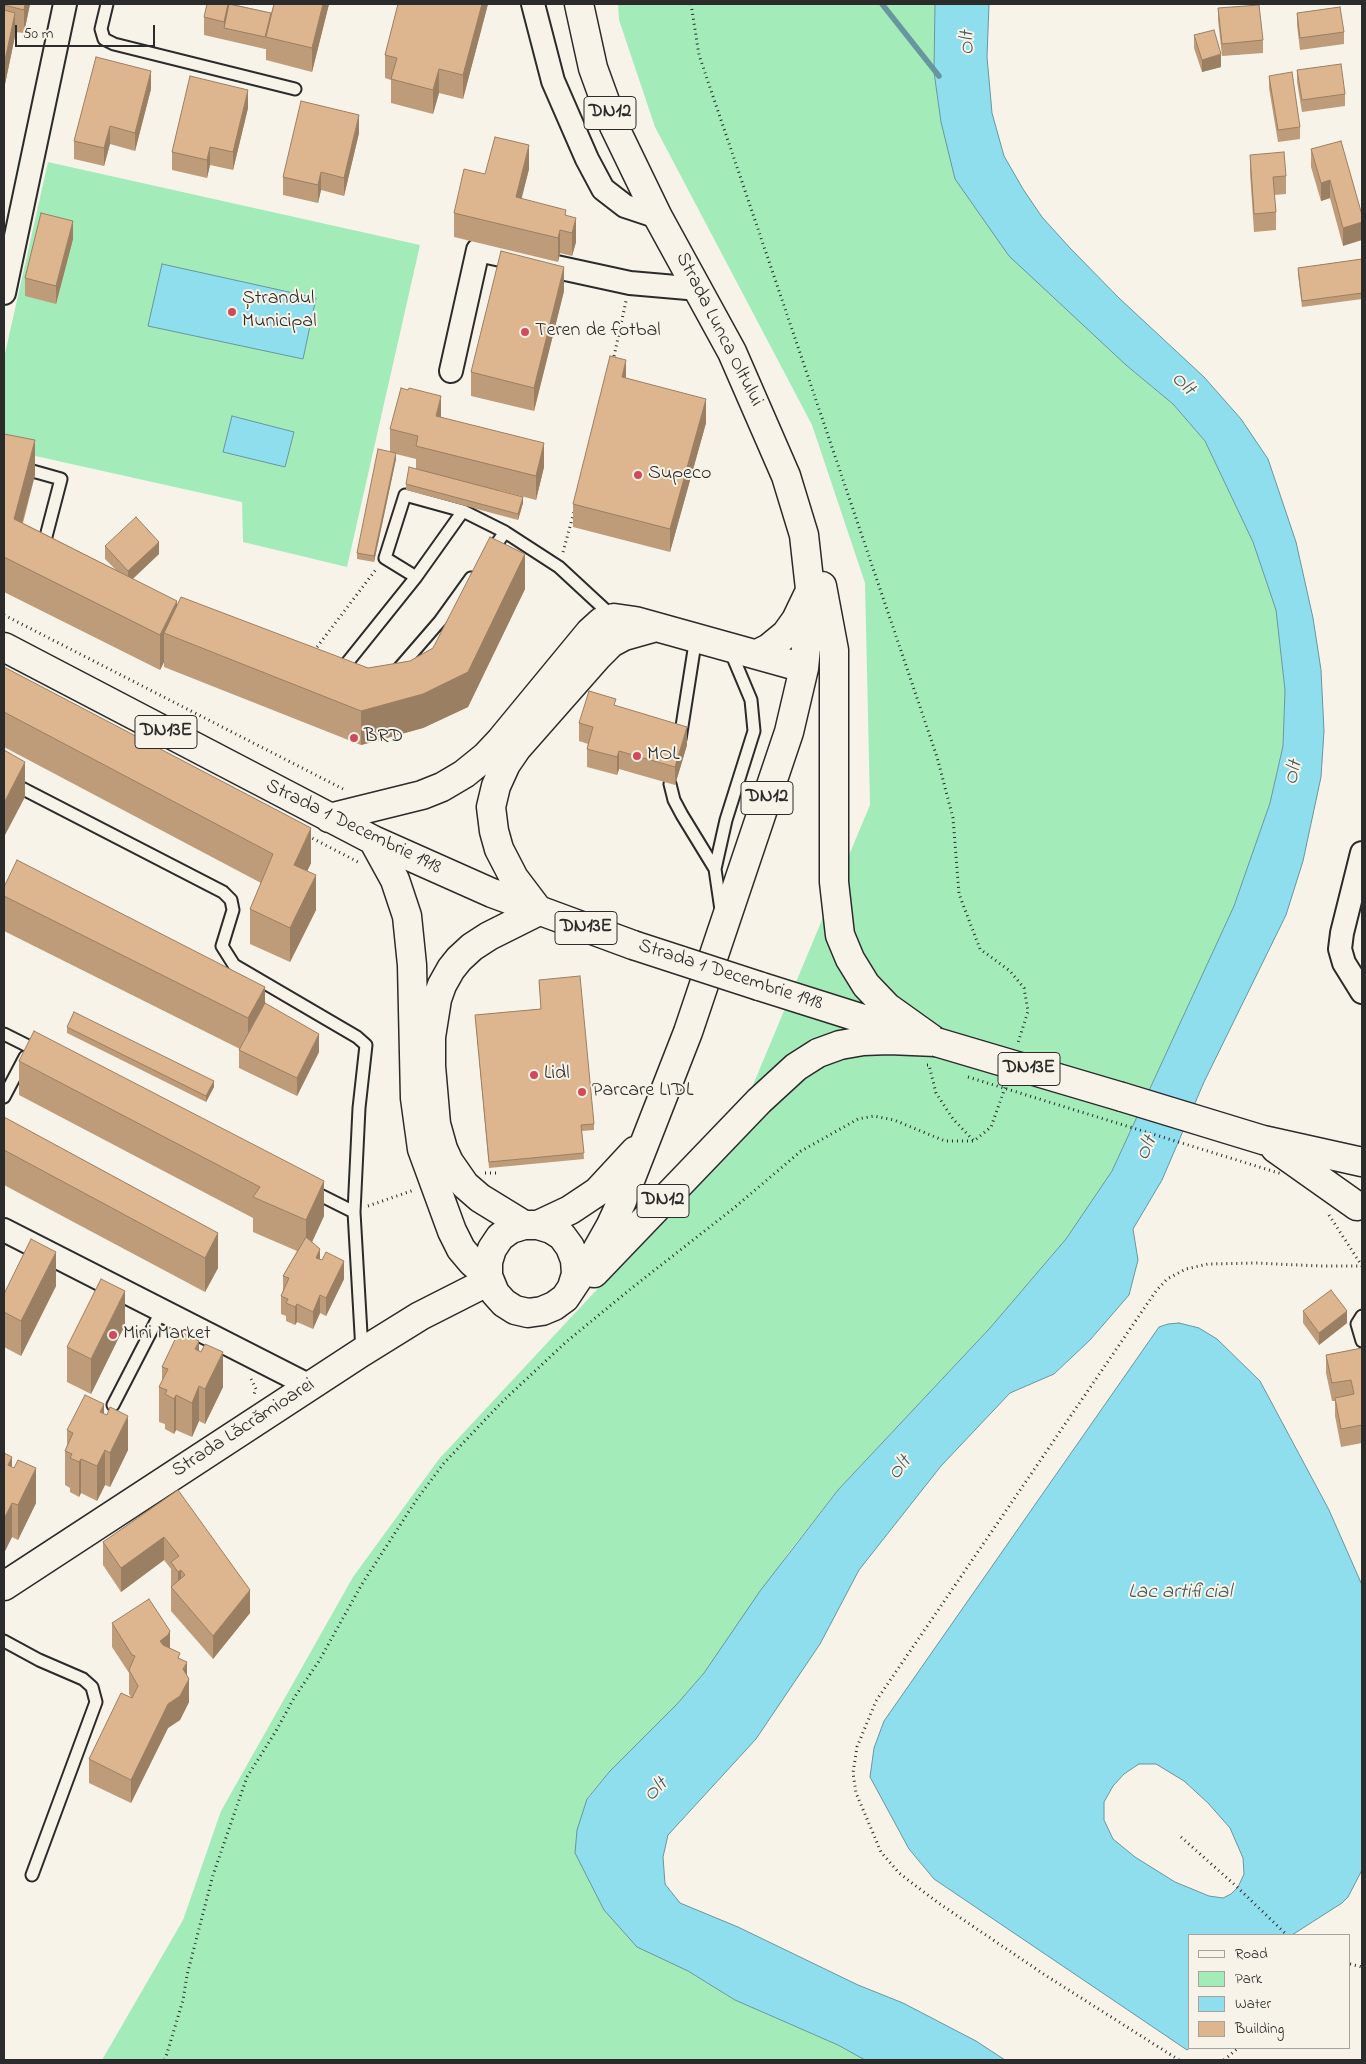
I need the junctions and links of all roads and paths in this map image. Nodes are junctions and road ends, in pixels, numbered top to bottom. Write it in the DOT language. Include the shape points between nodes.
graph roads {
  1 [pos="65,4"];
  2 [pos="107,4"];
  3 [pos="533,4"];
  4 [pos="579,4"];
  5 [pos="691,4"];
  6 [pos="295,89"];
  7 [pos="658,217"];
  8 [pos="5,279"];
  9 [pos="630,282"];
  10 [pos="699,289"];
  11 [pos="611,369"];
  12 [pos="451,371"];
  13 [pos="4,463"];
  14 [pos="463,511"];
  15 [pos="574,511"];
  16 [pos="505,532"];
  17 [pos="804,535"];
  18 [pos="385,558"];
  19 [pos="40,559"];
  20 [pos="559,567"];
  21 [pos="416,577"];
  22 [pos="811,586"];
  23 [pos="4,615"];
  24 [pos="614,618"];
  25 [pos="656,626"];
  26 [pos="696,637"];
  27 [pos="728,646"];
  28 [pos="4,647"];
  29 [pos="757,654"];
  30 [pos="308,658"];
  31 [pos="804,668"];
  32 [pos="335,680"];
  33 [pos="390,680"];
  34 [pos="680,743"];
  35 [pos="4,779"];
  36 [pos="670,784"];
  37 [pos="377,806"];
  38 [pos="329,818"];
  39 [pos="308,835"];
  40 [pos="367,851"];
  41 [pos="1362,853"];
  42 [pos="715,869"];
  43 [pos="539,911"];
  44 [pos="724,926"];
  45 [pos="1362,992"];
  46 [pos="4,1034"];
  47 [pos="30,1047"];
  48 [pos="1016,1049"];
  49 [pos="933,1054"];
  50 [pos="48,1056"];
  51 [pos="938,1068"];
  52 [pos="967,1077"];
  53 [pos="1008,1078"];
  54 [pos="4,1097"];
  55 [pos="650,1126"];
  56 [pos="1264,1140"];
  57 [pos="974,1141"];
  58 [pos="1362,1162"];
  59 [pos="1362,1171"];
  60 [pos="1290,1179"];
  61 [pos="433,1183"];
  62 [pos="301,1185"];
  63 [pos="1323,1207"];
  64 [pos="1360,1211"];
  65 [pos="354,1212"];
  66 [pos="531,1225"];
  67 [pos="4,1230"];
  68 [pos="1362,1266"];
  69 [pos="488,1278"];
  70 [pos="568,1292"];
  71 [pos="162,1310"];
  72 [pos="1362,1316"];
  73 [pos="1362,1341"];
  74 [pos="362,1352"];
  75 [pos="310,1386"];
  76 [pos="113,1405"];
  77 [pos="4,1586"];
  78 [pos="4,1641"];
  79 [pos="1181,1838"];
  80 [pos="32,1874"];
  81 [pos="1286,1934"];
  82 [pos="1237,2049"];
  83 [pos="165,2060"];
  84 [pos="1179,2060"];
  85 [pos="1224,2060"];
  1 -- 8 [label="street"];
  2 -- 6 [label="lane" via="101,29 104,39 114,44"];
  3 -- 7 [label="street" via="553,81 603,189 624,206"];
  4 -- 7 [label="main road, Strada Lunca Oltului / DN12" via="593,68 614,126"];
  5 -- 48 [label="path" via="699,55 937,757 953,818 959,894 980,949 1010,971 1024,988 1028,1011"];
  7 -- 10 [label="main road, Strada Lunca Oltului / DN12"];
  9 -- 10 [label="street"];
  9 -- 11 [label="path"];
  9 -- 12 [label="street" via="478,250"];
  10 -- 17 [label="main road, Strada Lunca Oltului / DN12" via="760,413 786,476"];
  13 -- 19 [label="lane" via="61,479"];
  14 -- 16 [label="lane"];
  14 -- 18 [label="lane" via="405,495"];
  14 -- 21 [label="lane"];
  15 -- 20 [label="path"];
  16 -- 20 [label="lane"];
  16 -- 33 [label="lane" via="440,621"];
  17 -- 22 [label="main road, Strada Lunca Oltului / DN12"];
  17 -- 49 [label="main road" via="826,599 834,650 834,882 840,936 866,984"];
  18 -- 21 [label="lane"];
  18 -- 30 [label="path"];
  20 -- 24 [label="lane"];
  21 -- 32 [label="lane"];
  22 -- 29 [label="main road" via="786,634"];
  22 -- 31 [label="main road, Strada Lunca Oltului / DN12" via="811,616"];
  23 -- 37 [label="path"];
  24 -- 25 [label="main road"];
  24 -- 37 [label="main road" via="601,622 590,632 485,757 464,774 422,795"];
  25 -- 26 [label="main road"];
  25 -- 43 [label="main road" via="624,636 598,656 517,748 496,786 491,807 499,849 514,878"];
  26 -- 27 [label="main road"];
  26 -- 34 [label="lane"];
  27 -- 29 [label="main road"];
  27 -- 42 [label="lane" via="751,700 754,731 726,820"];
  28 -- 38 [label="main road, Strada 1 Decembrie 1918 / DN13E"];
  29 -- 31 [label="main road"];
  31 -- 44 [label="main road, DN12" via="789,732"];
  35 -- 65 [label="lane" via="223,892 231,900 233,910 222,946 234,965 357,1037 366,1046 359,1108"];
  36 -- 42 [label="lane" via="674,800"];
  37 -- 38 [label="main road"];
  38 -- 40 [label="main road, Strada 1 Decembrie 1918 / DN13E"];
  39 -- 40 [label="path"];
  40 -- 43 [label="main road, Strada 1 Decembrie 1918 / DN13E" via="449,875"];
  40 -- 61 [label="main road" via="395,880 407,916 412,965 417,1121"];
  41 -- 45 [label="street" via="1340,949 1344,963"];
  42 -- 44 [label="lane"];
  43 -- 49 [label="main road, Strada 1 Decembrie 1918 / DN13E, bridge" via="759,986"];
  43 -- 66 [label="main road" via="489,936 459,959 442,985 431,1037 436,1124 442,1149 465,1185 480,1198"];
  44 -- 55 [label="main road, DN12" via="688,1032"];
  46 -- 47 [label="lane"];
  47 -- 50 [label="lane"];
  47 -- 54 [label="lane"];
  49 -- 51 [label="path"];
  49 -- 56 [label="main road, Strada 1 Decembrie 1918 / DN13E, bridge"];
  49 -- 57 [label="path" via="936,1093 953,1119"];
  49 -- 70 [label="main road, DN12" via="889,1040 863,1041 818,1053 796,1067 728,1133 610,1258 579,1288"];
  52 -- 60 [label="path, bridge"];
  53 -- 57 [label="path" via="991,1127"];
  55 -- 66 [label="main road, DN12" via="634,1152 597,1192 570,1210"];
  55 -- 70 [label="main road, DN12" via="610,1227"];
  56 -- 58 [label="main road, Strada 1 Decembrie 1918 / DN13E"];
  56 -- 64 [label="main road, Strada 1 Decembrie 1918 / DN13E"];
  57 -- 83 [label="path" via="945,1140 894,1120 874,1116 858,1119 800,1150 734,1208 566,1342 444,1463 362,1584 319,1661 247,1776 213,1875"];
  59 -- 64 [label="main road" via="1354,1194"];
  61 -- 65 [label="path"];
  61 -- 69 [label="main road" via="461,1249"];
  62 -- 65 [label="lane"];
  63 -- 68 [label="path"];
  65 -- 74 [label="lane"];
  66 -- 69 [label="main road" via="510,1229 496,1243 488,1262"];
  66 -- 70 [label="main road" via="556,1232 570,1247 575,1267"];
  67 -- 71 [label="street"];
  68 -- 84 [label="path" via="1208,1264 1186,1269 1167,1280 1150,1299 876,1701 857,1748 853,1773 856,1793 881,1852 899,1872 937,1902 1045,1975"];
  69 -- 70 [label="main road" via="504,1303 528,1313 554,1306"];
  69 -- 74 [label="main road, Strada Lăcrămioarei"];
  71 -- 75 [label="street"];
  71 -- 76 [label="lane"];
  72 -- 73 [label="lane" via="1357,1324"];
  74 -- 75 [label="main road, Strada Lăcrămioarei"];
  75 -- 77 [label="main road, Strada Lăcrămioarei"];
  78 -- 80 [label="lane" via="83,1679 92,1688 96,1702"];
  79 -- 81 [label="path"];
  82 -- 85 [label="path"];
}
